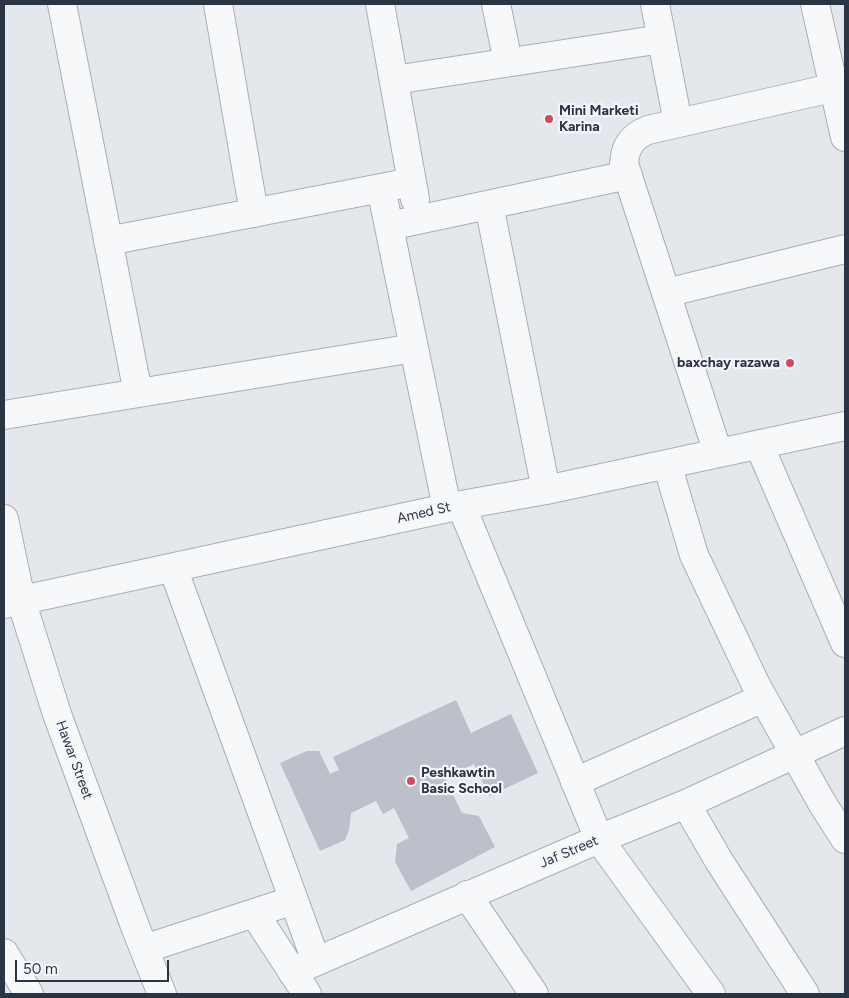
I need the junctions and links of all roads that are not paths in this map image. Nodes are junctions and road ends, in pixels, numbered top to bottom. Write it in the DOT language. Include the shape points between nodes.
graph roads {
  1 [pos="62,4"];
  2 [pos="218,4"];
  3 [pos="380,4"];
  4 [pos="496,4"];
  5 [pos="655,4"];
  6 [pos="815,4"];
  7 [pos="662,39"];
  8 [pos="508,62"];
  9 [pos="394,80"];
  10 [pos="840,87"];
  11 [pos="678,123"];
  12 [pos="845,137"];
  13 [pos="628,175"];
  14 [pos="412,182"];
  15 [pos="381,188"];
  16 [pos="489,205"];
  17 [pos="254,213"];
  18 [pos="418,220"];
  19 [pos="389,226"];
  20 [pos="108,241"];
  21 [pos="845,249"];
  22 [pos="666,293"];
  23 [pos="414,348"];
  24 [pos="138,393"];
  25 [pos="4,415"];
  26 [pos="845,426"];
  27 [pos="759,445"];
  28 [pos="718,454"];
  29 [pos="667,464"];
  30 [pos="546,490"];
  31 [pos="454,506"];
  32 [pos="4,519"];
  33 [pos="173,568"];
  34 [pos="12,602"];
  35 [pos="845,642"];
  36 [pos="763,698"];
  37 [pos="845,731"];
  38 [pos="795,755"];
  39 [pos="575,782"];
  40 [pos="686,804"];
  41 [pos="599,839"];
  42 [pos="845,839"];
  43 [pos="468,895"];
  44 [pos="294,900"];
  45 [pos="254,913"];
  46 [pos="144,949"];
  47 [pos="4,953"];
  48 [pos="304,966"];
  49 [pos="30,994"];
  50 [pos="162,994"];
  51 [pos="307,994"];
  52 [pos="534,994"];
  53 [pos="712,994"];
  54 [pos="805,994"];
  1 -- 20 [label="street"];
  2 -- 17 [label="street"];
  3 -- 9 [label="street"];
  4 -- 8 [label="street"];
  5 -- 7 [label="street"];
  6 -- 10 [label="street"];
  7 -- 8 [label="street"];
  7 -- 11 [label="street"];
  8 -- 9 [label="street"];
  9 -- 14 [label="street"];
  10 -- 11 [label="street"];
  10 -- 12 [label="street"];
  11 -- 13 [label="street" via="637,134 625,153"];
  13 -- 16 [label="street"];
  13 -- 22 [label="street"];
  14 -- 15 [label="street"];
  14 -- 18 [label="street"];
  15 -- 17 [label="street"];
  15 -- 19 [label="street"];
  16 -- 18 [label="street"];
  16 -- 30 [label="street"];
  17 -- 20 [label="street"];
  18 -- 19 [label="street"];
  19 -- 23 [label="street"];
  20 -- 24 [label="street"];
  21 -- 22 [label="street"];
  22 -- 28 [label="street"];
  23 -- 24 [label="street"];
  23 -- 31 [label="street"];
  24 -- 25 [label="street"];
  26 -- 27 [label="street, Amed St"];
  27 -- 28 [label="street, Amed St"];
  27 -- 35 [label="street"];
  28 -- 29 [label="street, Amed St"];
  29 -- 30 [label="street, Amed St"];
  29 -- 36 [label="street" via="694,555"];
  30 -- 31 [label="street, Amed St"];
  31 -- 33 [label="street, Amed St"];
  31 -- 39 [label="street"];
  32 -- 34 [label="street, Hawar Street"];
  33 -- 34 [label="street, Amed St"];
  33 -- 44 [label="street"];
  34 -- 46 [label="street, Hawar Street"];
  36 -- 38 [label="street"];
  36 -- 39 [label="street"];
  37 -- 38 [label="street, Jaf Street"];
  38 -- 40 [label="street, Jaf Street"];
  38 -- 42 [label="street"];
  39 -- 41 [label="street"];
  40 -- 41 [label="street, Jaf Street"];
  40 -- 54 [label="street"];
  41 -- 43 [label="street, Jaf Street"];
  41 -- 53 [label="street"];
  43 -- 48 [label="street, Jaf Street"];
  43 -- 52 [label="street"];
  44 -- 45 [label="street"];
  44 -- 48 [label="street"];
  45 -- 46 [label="street"];
  45 -- 48 [label="street"];
  46 -- 50 [label="street, Hawar Street"];
  47 -- 49 [label="street"];
  48 -- 51 [label="street"];
}
